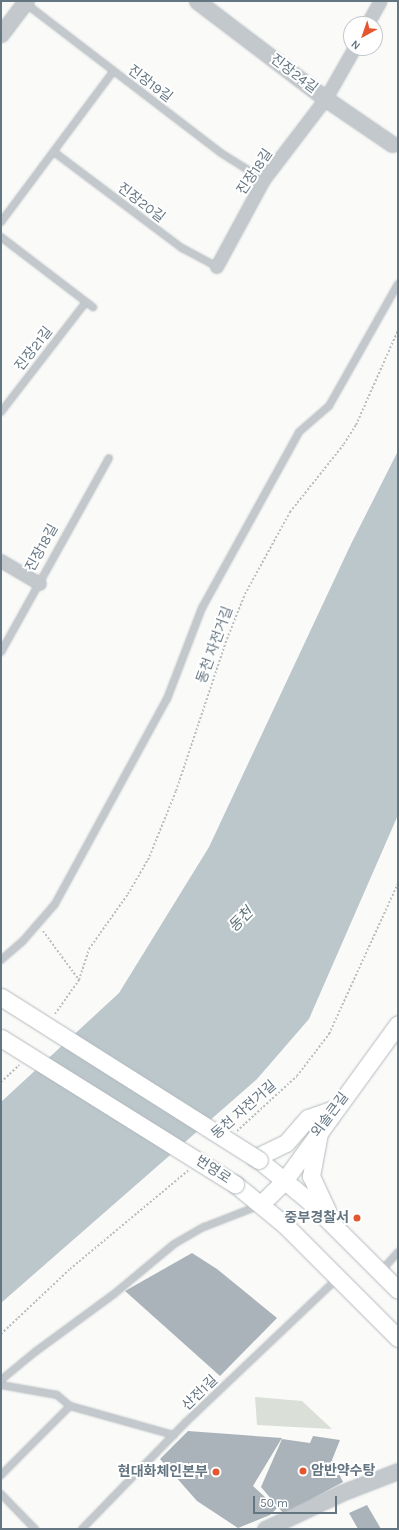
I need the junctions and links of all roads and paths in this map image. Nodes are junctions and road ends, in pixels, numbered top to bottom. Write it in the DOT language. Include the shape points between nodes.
graph roads {
  1 [pos="197,1"];
  2 [pos="25,2"];
  3 [pos="379,2"];
  4 [pos="372,16"];
  5 [pos="1,34"];
  6 [pos="350,56"];
  7 [pos="114,72"];
  8 [pos="326,98"];
  9 [pos="392,144"];
  10 [pos="54,152"];
  11 [pos="264,180"];
  12 [pos="1,222"];
  13 [pos="1,237"];
  14 [pos="217,267"];
  15 [pos="398,284"];
  16 [pos="86,302"];
  17 [pos="93,307"];
  18 [pos="398,330"];
  19 [pos="1,412"];
  20 [pos="108,458"];
  21 [pos="1,561"];
  22 [pos="40,584"];
  23 [pos="1,652"];
  24 [pos="398,883"];
  25 [pos="42,930"];
  26 [pos="1,960"];
  27 [pos="1,997"];
  28 [pos="396,1031"];
  29 [pos="1,1038"];
  30 [pos="334,1109"];
  31 [pos="319,1130"];
  32 [pos="234,1133"];
  33 [pos="257,1159"];
  34 [pos="192,1168"];
  35 [pos="284,1180"];
  36 [pos="261,1204"];
  37 [pos="334,1226"];
  38 [pos="398,1252"];
  39 [pos="380,1272"];
  40 [pos="338,1278"];
  41 [pos="398,1290"];
  42 [pos="1,1334"];
  43 [pos="398,1338"];
  44 [pos="1,1380"];
  45 [pos="1,1385"];
  46 [pos="70,1406"];
  47 [pos="174,1435"];
  48 [pos="398,1471"];
  49 [pos="1,1476"];
  50 [pos="1,1494"];
  51 [pos="35,1529"];
  52 [pos="82,1529"];
  53 [pos="265,1529"];
  1 -- 8 [label="street, 진장24길"];
  2 -- 5 [label="street"];
  2 -- 7 [label="lane, 진장19길"];
  3 -- 4 [label="street"];
  6 -- 8 [label="street, 진장18길"];
  7 -- 10 [label="lane"];
  7 -- 11 [label="lane, 진장19길" via="221,153"];
  8 -- 9 [label="street, 진장24길"];
  8 -- 11 [label="street, 진장18길"];
  10 -- 12 [label="lane"];
  10 -- 14 [label="lane, 진장20길" via="171,240"];
  11 -- 14 [label="street, 진장18길"];
  13 -- 16 [label="lane"];
  15 -- 26 [label="lane" via="329,406 299,432 202,608 167,699 54,904 22,942"];
  16 -- 17 [label="lane"];
  16 -- 19 [label="lane, 진장21길"];
  18 -- 25 [label="path, 동천 자전거길" via="356,425 290,512 245,594 226,639 161,831 128,894 89,949 79,980"];
  20 -- 22 [label="lane, 진장18길"];
  21 -- 22 [label="street"];
  22 -- 23 [label="lane, 진장18길"];
  24 -- 32 [label="path, 동천 자전거길" via="329,1034 297,1076"];
  27 -- 33 [label="main road, bridge"];
  28 -- 30 [label="main road, 외솔큰길"];
  29 -- 36 [label="main road, 번영로, bridge" via="235,1184"];
  30 -- 31 [label="main road, 외솔큰길"];
  30 -- 33 [label="main road" via="308,1118 286,1143"];
  31 -- 35 [label="main road, 외솔큰길"];
  31 -- 37 [label="main road" via="311,1176"];
  33 -- 35 [label="main road"];
  34 -- 42 [label="path" via="70,1269"];
  35 -- 36 [label="main road, 외솔큰길"];
  35 -- 37 [label="main road"];
  36 -- 40 [label="main road, 번영로"];
  36 -- 44 [label="lane" via="204,1228 174,1244 114,1294"];
  37 -- 39 [label="main road"];
  38 -- 39 [label="lane"];
  39 -- 41 [label="main road"];
  40 -- 43 [label="main road, 번영로"];
  40 -- 47 [label="lane, 산전1길"];
  45 -- 46 [label="lane" via="57,1395"];
  46 -- 47 [label="lane"];
  46 -- 49 [label="lane"];
  47 -- 52 [label="lane, 산전1길"];
  48 -- 53 [label="street" via="341,1493"];
  50 -- 51 [label="lane"];
}
